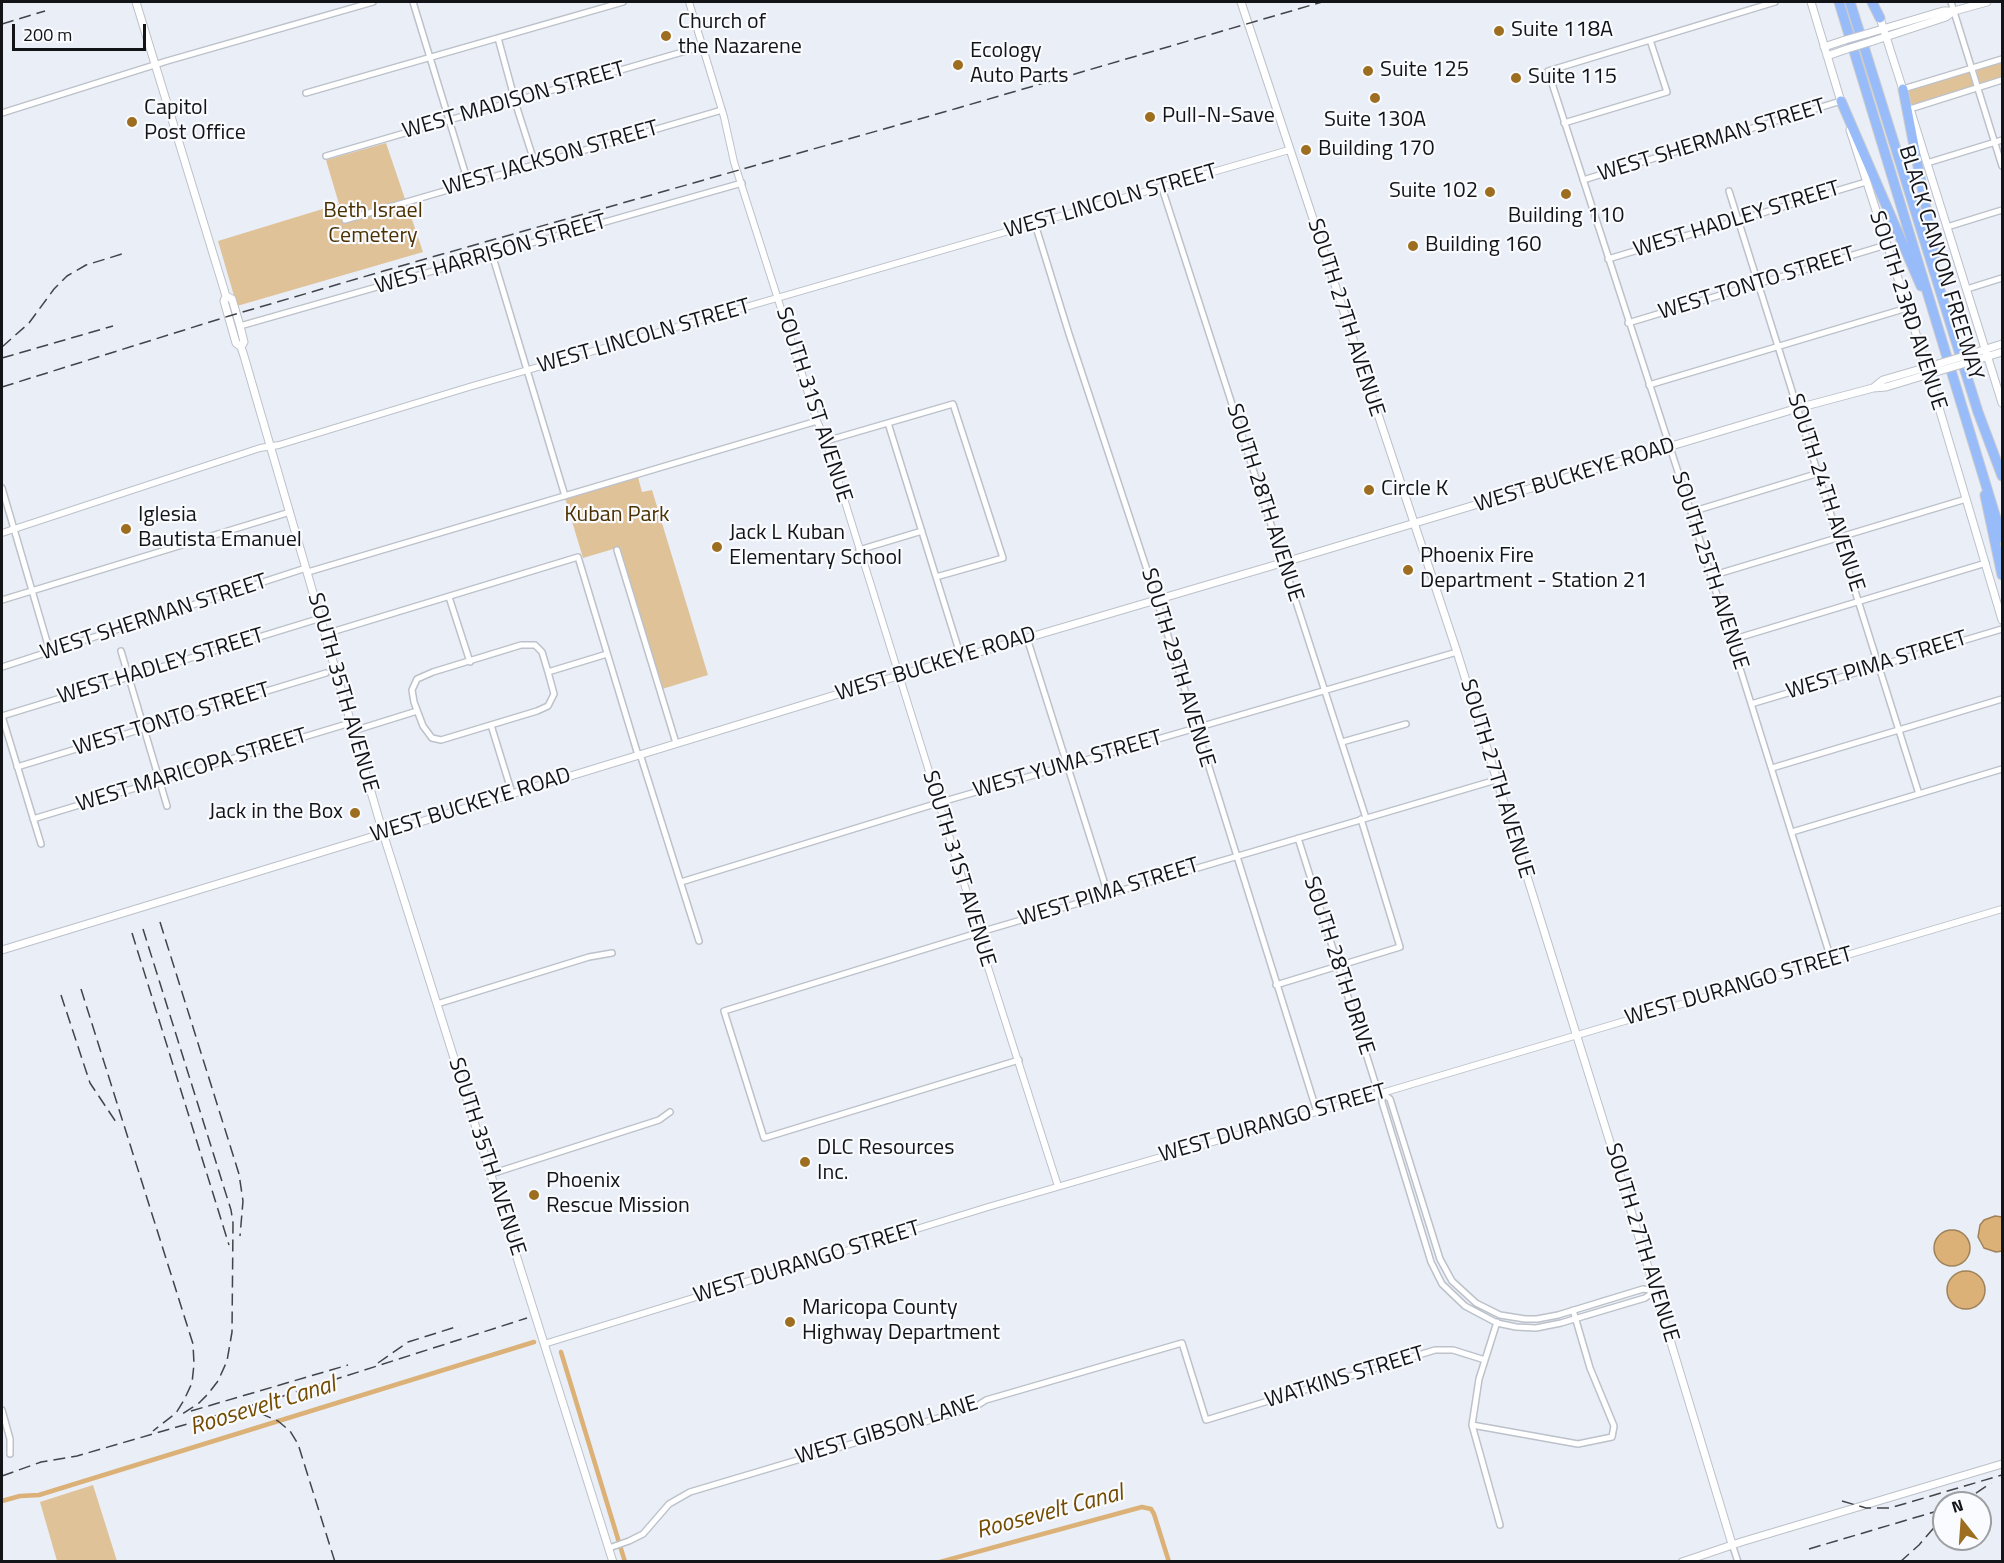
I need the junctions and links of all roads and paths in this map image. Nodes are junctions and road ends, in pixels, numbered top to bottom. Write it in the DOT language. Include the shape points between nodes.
graph roads {
  1 [pos="136,2"];
  2 [pos="373,2"];
  3 [pos="413,2"];
  4 [pos="623,2"];
  5 [pos="689,2"];
  6 [pos="1241,2"];
  7 [pos="1775,2"];
  8 [pos="1811,2"];
  9 [pos="1839,2"];
  10 [pos="1850,2"];
  11 [pos="1874,2"];
  12 [pos="1951,2"];
  13 [pos="1987,2"];
  14 [pos="1954,11"];
  15 [pos="1880,18"];
  16 [pos="1884,28"];
  17 [pos="1887,37"];
  18 [pos="498,38"];
  19 [pos="1650,40"];
  20 [pos="703,46"];
  21 [pos="1824,47"];
  22 [pos="1827,56"];
  23 [pos="430,58"];
  24 [pos="2002,59"];
  25 [pos="156,65"];
  26 [pos="1972,69"];
  27 [pos="2002,80"];
  28 [pos="1978,88"];
  29 [pos="1903,89"];
  30 [pos="306,93"];
  31 [pos="516,101"];
  32 [pos="1840,101"];
  33 [pos="1910,109"];
  34 [pos="722,110"];
  35 [pos="2,113"];
  36 [pos="450,120"];
  37 [pos="1564,123"];
  38 [pos="2002,140"];
  39 [pos="1995,142"];
  40 [pos="1289,150"];
  41 [pos="326,156"];
  42 [pos="1927,163"];
  43 [pos="535,164"];
  44 [pos="2002,166"];
  45 [pos="1583,180"];
  46 [pos="1866,182"];
  47 [pos="468,183"];
  48 [pos="742,183"];
  49 [pos="1162,188"];
  50 [pos="1729,191"];
  51 [pos="2002,210"];
  52 [pos="345,220"];
  53 [pos="1738,220"];
  54 [pos="1035,224"];
  55 [pos="1947,227"];
  56 [pos="1886,245"];
  57 [pos="492,254"];
  58 [pos="1608,259"];
  59 [pos="1934,271"];
  60 [pos="2002,278"];
  61 [pos="1758,284"];
  62 [pos="1967,289"];
  63 [pos="226,296"];
  64 [pos="779,298"];
  65 [pos="1906,308"];
  66 [pos="1628,323"];
  67 [pos="1939,325"];
  68 [pos="240,326"];
  69 [pos="2002,345"];
  70 [pos="242,347"];
  71 [pos="1778,347"];
  72 [pos="2002,352"];
  73 [pos="1987,353"];
  74 [pos="526,371"];
  75 [pos="1928,371"];
  76 [pos="1649,385"];
  77 [pos="2002,403"];
  78 [pos="1798,408"];
  79 [pos="817,421"];
  80 [pos="888,423"];
  81 [pos="826,441"];
  82 [pos="270,447"];
  83 [pos="1669,447"];
  84 [pos="1982,466"];
  85 [pos="1819,473"];
  86 [pos="2002,476"];
  87 [pos="2,488"];
  88 [pos="565,496"];
  89 [pos="1966,499"];
  90 [pos="290,512"];
  91 [pos="1691,512"];
  92 [pos="1413,524"];
  93 [pos="14,529"];
  94 [pos="922,531"];
  95 [pos="2,533"];
  96 [pos="2002,537"];
  97 [pos="1839,538"];
  98 [pos="617,550"];
  99 [pos="859,550"];
  100 [pos="1285,562"];
  101 [pos="1986,564"];
  102 [pos="307,570"];
  103 [pos="2002,575"];
  104 [pos="1711,576"];
  105 [pos="936,577"];
  106 [pos="33,591"];
  107 [pos="449,597"];
  108 [pos="1156,599"];
  109 [pos="2,600"];
  110 [pos="1859,601"];
  111 [pos="321,618"];
  112 [pos="2002,620"];
  113 [pos="2002,629"];
  114 [pos="325,634"];
  115 [pos="1027,638"];
  116 [pos="1731,640"];
  117 [pos="121,651"];
  118 [pos="50,652"];
  119 [pos="1457,652"];
  120 [pos="607,654"];
  121 [pos="961,657"];
  122 [pos="470,662"];
  123 [pos="1879,666"];
  124 [pos="2,667"];
  125 [pos="548,672"];
  126 [pos="326,673"];
  127 [pos="898,675"];
  128 [pos="129,677"];
  129 [pos="1325,690"];
  130 [pos="2002,699"];
  131 [pos="1751,704"];
  132 [pos="417,711"];
  133 [pos="2,716"];
  134 [pos="350,723"];
  135 [pos="1406,724"];
  136 [pos="490,726"];
  137 [pos="144,728"];
  138 [pos="1196,728"];
  139 [pos="1899,730"];
  140 [pos="353,732"];
  141 [pos="1342,742"];
  142 [pos="676,743"];
  143 [pos="639,754"];
  144 [pos="1067,766"];
  145 [pos="17,767"];
  146 [pos="1772,768"];
  147 [pos="2002,769"];
  148 [pos="1496,780"];
  149 [pos="159,781"];
  150 [pos="512,793"];
  151 [pos="1919,794"];
  152 [pos="938,803"];
  153 [pos="167,806"];
  154 [pos="33,819"];
  155 [pos="1364,819"];
  156 [pos="1792,832"];
  157 [pos="382,833"];
  158 [pos="1298,838"];
  159 [pos="41,844"];
  160 [pos="1236,856"];
  161 [pos="681,882"];
  162 [pos="1108,894"];
  163 [pos="2002,909"];
  164 [pos="977,933"];
  165 [pos="699,941"];
  166 [pos="2,950"];
  167 [pos="612,953"];
  168 [pos="1832,959"];
  169 [pos="1338,966"];
  170 [pos="1276,985"];
  171 [pos="437,1004"];
  172 [pos="1576,1035"];
  173 [pos="1019,1060"];
  174 [pos="1381,1094"];
  175 [pos="670,1112"];
  176 [pos="1317,1112"];
  177 [pos="491,1174"];
  178 [pos="1058,1186"];
  179 [pos="1655,1291"];
  180 [pos="1573,1310"];
  181 [pos="1500,1315"];
  182 [pos="1575,1319"];
  183 [pos="1497,1323"];
  184 [pos="1182,1343"];
  185 [pos="544,1344"];
  186 [pos="1485,1360"];
  187 [pos="2,1410"];
  188 [pos="1472,1425"];
  189 [pos="10,1454"];
  190 [pos="2002,1464"];
  191 [pos="1500,1525"];
  192 [pos="1732,1544"];
  193 [pos="609,1548"];
  194 [pos="613,1562"];
  195 [pos="1682,1562"];
  196 [pos="1738,1562"];
  1 -- 25 [label="main road, SOUTH 35TH AVENUE"];
  2 -- 25 [label="street"];
  3 -- 23 [label="street"];
  4 -- 18 [label="street"];
  5 -- 20 [label="street, SOUTH 31ST AVENUE"];
  6 -- 40 [label="main road, SOUTH 27TH AVENUE"];
  7 -- 19 [label="street"];
  8 -- 21 [label="main road, SOUTH 23RD AVENUE"];
  9 -- 67 [label="highway, BLACK CANYON FREEWAY"];
  10 -- 59 [label="highway, BLACK CANYON FREEWAY"];
  11 -- 15 [label="highway"];
  12 -- 14 [label="street"];
  13 -- 14 [label="main road"];
  14 -- 16 [label="main road"];
  14 -- 17 [label="main road"];
  14 -- 26 [label="street"];
  15 -- 16 [label="main road"];
  16 -- 17 [label="main road"];
  16 -- 21 [label="main road, bridge"];
  17 -- 22 [label="main road, bridge"];
  17 -- 29 [label="main road"];
  18 -- 23 [label="street"];
  18 -- 31 [label="street"];
  19 -- 37 [label="street, SOUTH 25TH AVENUE" via="1548,71"];
  19 -- 37 [label="street" via="1667,92"];
  20 -- 31 [label="street, WEST MADISON STREET"];
  20 -- 34 [label="street, SOUTH 31ST AVENUE"];
  21 -- 22 [label="main road, SOUTH 23RD AVENUE"];
  22 -- 32 [label="main road, SOUTH 23RD AVENUE"];
  23 -- 30 [label="street"];
  23 -- 36 [label="street"];
  24 -- 26 [label="street"];
  25 -- 35 [label="street"];
  25 -- 63 [label="main road, SOUTH 35TH AVENUE"];
  26 -- 28 [label="street"];
  26 -- 29 [label="street"];
  27 -- 28 [label="street"];
  28 -- 33 [label="street"];
  28 -- 39 [label="street"];
  29 -- 33 [label="main road"];
  29 -- 59 [label="highway" via="1935,254"];
  31 -- 36 [label="street, WEST MADISON STREET"];
  31 -- 43 [label="street"];
  32 -- 45 [label="street, WEST SHERMAN STREET"];
  32 -- 46 [label="main road, SOUTH 23RD AVENUE"];
  32 -- 67 [label="highway"];
  33 -- 42 [label="main road"];
  34 -- 43 [label="street, WEST JACKSON STREET"];
  34 -- 48 [label="street, SOUTH 31ST AVENUE"];
  36 -- 41 [label="street, WEST MADISON STREET"];
  36 -- 47 [label="street"];
  37 -- 45 [label="street, SOUTH 25TH AVENUE"];
  38 -- 39 [label="street"];
  39 -- 42 [label="street"];
  39 -- 44 [label="street"];
  40 -- 49 [label="street, WEST LINCOLN STREET"];
  40 -- 92 [label="main road, SOUTH 27TH AVENUE"];
  42 -- 55 [label="main road"];
  43 -- 47 [label="street, WEST JACKSON STREET"];
  45 -- 58 [label="street, SOUTH 25TH AVENUE"];
  46 -- 53 [label="street, WEST HADLEY STREET"];
  46 -- 56 [label="main road, SOUTH 23RD AVENUE"];
  47 -- 52 [label="street, WEST JACKSON STREET"];
  48 -- 57 [label="street, WEST HARRISON STREET"];
  48 -- 64 [label="street, SOUTH 31ST AVENUE"];
  49 -- 54 [label="street, WEST LINCOLN STREET"];
  49 -- 100 [label="street, SOUTH 28TH AVENUE"];
  50 -- 53 [label="street, SOUTH 24TH AVENUE"];
  51 -- 55 [label="street"];
  53 -- 58 [label="street, WEST HADLEY STREET"];
  53 -- 61 [label="street, SOUTH 24TH AVENUE"];
  54 -- 64 [label="street, WEST LINCOLN STREET"];
  54 -- 108 [label="street, SOUTH 29TH AVENUE"];
  55 -- 62 [label="main road"];
  56 -- 61 [label="street, WEST TONTO STREET"];
  56 -- 65 [label="main road, SOUTH 23RD AVENUE"];
  57 -- 68 [label="street, WEST HARRISON STREET"];
  57 -- 74 [label="street"];
  58 -- 66 [label="street, SOUTH 25TH AVENUE"];
  59 -- 86 [label="highway, BLACK CANYON FREEWAY"];
  60 -- 62 [label="street"];
  61 -- 66 [label="street, WEST TONTO STREET"];
  61 -- 71 [label="street, SOUTH 24TH AVENUE"];
  62 -- 73 [label="main road"];
  63 -- 68 [label="main road" via="232,299"];
  63 -- 70 [label="main road, SOUTH 35TH AVENUE" via="236,343"];
  64 -- 74 [label="street, WEST LINCOLN STREET"];
  64 -- 79 [label="street, SOUTH 31ST AVENUE"];
  65 -- 71 [label="street"];
  65 -- 75 [label="main road, SOUTH 23RD AVENUE"];
  66 -- 76 [label="street, SOUTH 25TH AVENUE"];
  67 -- 84 [label="highway, BLACK CANYON FREEWAY"];
  68 -- 70 [label="main road"];
  69 -- 73 [label="main road, WEST BUCKEYE ROAD"];
  70 -- 82 [label="main road, SOUTH 35TH AVENUE"];
  71 -- 76 [label="street"];
  71 -- 78 [label="street, SOUTH 24TH AVENUE"];
  72 -- 73 [label="main road, WEST BUCKEYE ROAD"];
  73 -- 75 [label="main road, WEST BUCKEYE ROAD, bridge"];
  73 -- 77 [label="main road"];
  74 -- 82 [label="street, WEST LINCOLN STREET"];
  74 -- 88 [label="street"];
  75 -- 78 [label="main road, WEST BUCKEYE ROAD" via="1883,380 1873,388"];
  75 -- 89 [label="main road, SOUTH 23RD AVENUE"];
  76 -- 83 [label="street, SOUTH 25TH AVENUE"];
  78 -- 83 [label="main road, WEST BUCKEYE ROAD"];
  78 -- 85 [label="street, SOUTH 24TH AVENUE"];
  79 -- 81 [label="street, SOUTH 31ST AVENUE"];
  79 -- 88 [label="street, WEST SHERMAN STREET"];
  80 -- 81 [label="street"];
  80 -- 94 [label="street"];
  80 -- 105 [label="street" via="953,404 1003,558"];
  81 -- 99 [label="street, SOUTH 31ST AVENUE"];
  82 -- 90 [label="main road, SOUTH 35TH AVENUE"];
  82 -- 93 [label="street, WEST LINCOLN STREET"];
  83 -- 91 [label="street, SOUTH 25TH AVENUE"];
  83 -- 92 [label="main road, WEST BUCKEYE ROAD"];
  84 -- 96 [label="highway, BLACK CANYON FREEWAY"];
  84 -- 103 [label="highway" via="1985,500"];
  85 -- 91 [label="street"];
  85 -- 97 [label="street, SOUTH 24TH AVENUE"];
  87 -- 93 [label="street"];
  88 -- 102 [label="street, WEST SHERMAN STREET"];
  89 -- 97 [label="street"];
  89 -- 101 [label="main road, SOUTH 23RD AVENUE"];
  90 -- 102 [label="main road, SOUTH 35TH AVENUE"];
  90 -- 106 [label="street"];
  91 -- 104 [label="street, SOUTH 25TH AVENUE"];
  92 -- 100 [label="main road, WEST BUCKEYE ROAD"];
  92 -- 119 [label="main road, SOUTH 27TH AVENUE"];
  93 -- 95 [label="street, WEST LINCOLN STREET"];
  93 -- 106 [label="street"];
  94 -- 99 [label="street"];
  94 -- 105 [label="street"];
  97 -- 104 [label="street"];
  97 -- 110 [label="street, SOUTH 24TH AVENUE"];
  98 -- 142 [label="street"];
  99 -- 127 [label="street, SOUTH 31ST AVENUE"];
  100 -- 108 [label="main road, WEST BUCKEYE ROAD"];
  100 -- 129 [label="street, SOUTH 28TH AVENUE"];
  101 -- 110 [label="street"];
  101 -- 112 [label="main road, SOUTH 23RD AVENUE"];
  102 -- 111 [label="main road, SOUTH 35TH AVENUE"];
  102 -- 118 [label="street, WEST SHERMAN STREET"];
  104 -- 116 [label="street, SOUTH 25TH AVENUE"];
  105 -- 121 [label="street"];
  106 -- 109 [label="street"];
  106 -- 118 [label="street"];
  107 -- 114 [label="street"];
  107 -- 120 [label="street" via="578,557"];
  107 -- 122 [label="street"];
  108 -- 115 [label="main road, WEST BUCKEYE ROAD"];
  108 -- 138 [label="street, SOUTH 29TH AVENUE"];
  110 -- 116 [label="street"];
  110 -- 123 [label="street, SOUTH 24TH AVENUE"];
  111 -- 114 [label="main road, SOUTH 35TH AVENUE"];
  111 -- 128 [label="street, WEST HADLEY STREET"];
  113 -- 123 [label="street, WEST PIMA STREET"];
  114 -- 134 [label="main road, SOUTH 35TH AVENUE"];
  115 -- 121 [label="main road, WEST BUCKEYE ROAD"];
  115 -- 144 [label="street"];
  116 -- 131 [label="street, SOUTH 25TH AVENUE"];
  117 -- 128 [label="street"];
  118 -- 124 [label="street, WEST SHERMAN STREET"];
  119 -- 129 [label="street, WEST YUMA STREET"];
  119 -- 148 [label="main road, SOUTH 27TH AVENUE"];
  120 -- 125 [label="street"];
  120 -- 143 [label="street"];
  121 -- 127 [label="main road, WEST BUCKEYE ROAD"];
  122 -- 125 [label="street" via="521,645 535,645 542,652"];
  122 -- 132 [label="street" via="417,679 412,690"];
  123 -- 131 [label="street, WEST PIMA STREET"];
  123 -- 139 [label="street, SOUTH 24TH AVENUE"];
  125 -- 136 [label="street" via="554,694 548,706"];
  126 -- 137 [label="street, WEST TONTO STREET"];
  127 -- 142 [label="main road, WEST BUCKEYE ROAD"];
  127 -- 152 [label="street, SOUTH 31ST AVENUE"];
  128 -- 133 [label="street, WEST HADLEY STREET"];
  128 -- 137 [label="street"];
  129 -- 138 [label="street, WEST YUMA STREET"];
  129 -- 141 [label="street, SOUTH 28TH AVENUE"];
  130 -- 139 [label="street"];
  131 -- 146 [label="street, SOUTH 25TH AVENUE"];
  132 -- 136 [label="street" via="432,738 441,740"];
  132 -- 140 [label="street"];
  133 -- 145 [label="street"];
  134 -- 140 [label="main road, SOUTH 35TH AVENUE"];
  134 -- 149 [label="street, WEST MARICOPA STREET"];
  135 -- 141 [label="street"];
  136 -- 150 [label="street"];
  137 -- 145 [label="street, WEST TONTO STREET"];
  137 -- 149 [label="street"];
  138 -- 144 [label="street, WEST YUMA STREET"];
  138 -- 160 [label="street, SOUTH 29TH AVENUE"];
  139 -- 146 [label="street"];
  139 -- 151 [label="street, SOUTH 24TH AVENUE"];
  140 -- 157 [label="main road, SOUTH 35TH AVENUE"];
  141 -- 155 [label="street, SOUTH 28TH AVENUE"];
  142 -- 143 [label="main road, WEST BUCKEYE ROAD"];
  143 -- 150 [label="main road, WEST BUCKEYE ROAD"];
  143 -- 161 [label="street"];
  144 -- 152 [label="street, WEST YUMA STREET"];
  144 -- 162 [label="street"];
  145 -- 154 [label="street"];
  146 -- 156 [label="street, SOUTH 25TH AVENUE"];
  147 -- 151 [label="street"];
  148 -- 155 [label="street, WEST PIMA STREET"];
  148 -- 172 [label="main road, SOUTH 27TH AVENUE"];
  149 -- 153 [label="street"];
  149 -- 154 [label="street, WEST MARICOPA STREET"];
  150 -- 157 [label="main road, WEST BUCKEYE ROAD"];
  151 -- 156 [label="street"];
  152 -- 161 [label="street, WEST YUMA STREET"];
  152 -- 164 [label="street, SOUTH 31ST AVENUE"];
  154 -- 159 [label="street"];
  155 -- 158 [label="street, WEST PIMA STREET"];
  155 -- 169 [label="street, SOUTH 28TH AVENUE" via="1400,947"];
  156 -- 168 [label="street, SOUTH 25TH AVENUE"];
  157 -- 166 [label="main road, WEST BUCKEYE ROAD"];
  157 -- 171 [label="main road, SOUTH 35TH AVENUE"];
  158 -- 160 [label="street, WEST PIMA STREET"];
  158 -- 169 [label="street, SOUTH 28TH DRIVE"];
  160 -- 162 [label="street, WEST PIMA STREET"];
  160 -- 170 [label="street, SOUTH 29TH AVENUE"];
  161 -- 165 [label="street"];
  162 -- 164 [label="street, WEST PIMA STREET"];
  163 -- 168 [label="street, WEST DURANGO STREET"];
  164 -- 173 [label="street, SOUTH 31ST AVENUE"];
  164 -- 173 [label="street, WEST PIMA STREET" via="724,1011 764,1138"];
  167 -- 171 [label="street"];
  168 -- 172 [label="street, WEST DURANGO STREET"];
  169 -- 170 [label="street"];
  169 -- 174 [label="street, SOUTH 28TH DRIVE"];
  170 -- 176 [label="street, SOUTH 29TH AVENUE"];
  171 -- 177 [label="main road, SOUTH 35TH AVENUE"];
  172 -- 174 [label="street, WEST DURANGO STREET"];
  172 -- 179 [label="main road, SOUTH 27TH AVENUE"];
  173 -- 178 [label="street, SOUTH 31ST AVENUE"];
  174 -- 176 [label="street, WEST DURANGO STREET"];
  174 -- 181 [label="street" via="1390,1099 1442,1265 1466,1296"];
  174 -- 183 [label="street" via="1437,1275 1465,1306"];
  175 -- 177 [label="street" via="659,1120"];
  176 -- 178 [label="street, WEST DURANGO STREET"];
  177 -- 185 [label="main road, SOUTH 35TH AVENUE"];
  178 -- 185 [label="street, WEST DURANGO STREET"];
  179 -- 180 [label="street" via="1643,1290"];
  179 -- 182 [label="street" via="1645,1298"];
  179 -- 192 [label="main road, SOUTH 27TH AVENUE"];
  180 -- 181 [label="street" via="1537,1319"];
  180 -- 182 [label="street"];
  181 -- 183 [label="street"];
  182 -- 183 [label="street" via="1527,1328"];
  182 -- 188 [label="street" via="1614,1426 1612,1437 1578,1444"];
  183 -- 186 [label="street"];
  184 -- 186 [label="street, WATKINS STREET" via="1206,1420 1435,1350 1452,1350"];
  184 -- 193 [label="street, WEST GIBSON LANE" via="690,1492 669,1504 643,1534"];
  185 -- 193 [label="main road, SOUTH 35TH AVENUE"];
  186 -- 188 [label="street"];
  187 -- 189 [label="street"];
  188 -- 191 [label="street"];
  190 -- 192 [label="main road"];
  192 -- 195 [label="main road"];
  192 -- 196 [label="street, SOUTH 27TH AVENUE"];
  193 -- 194 [label="main road, SOUTH 35TH AVENUE"];
}
